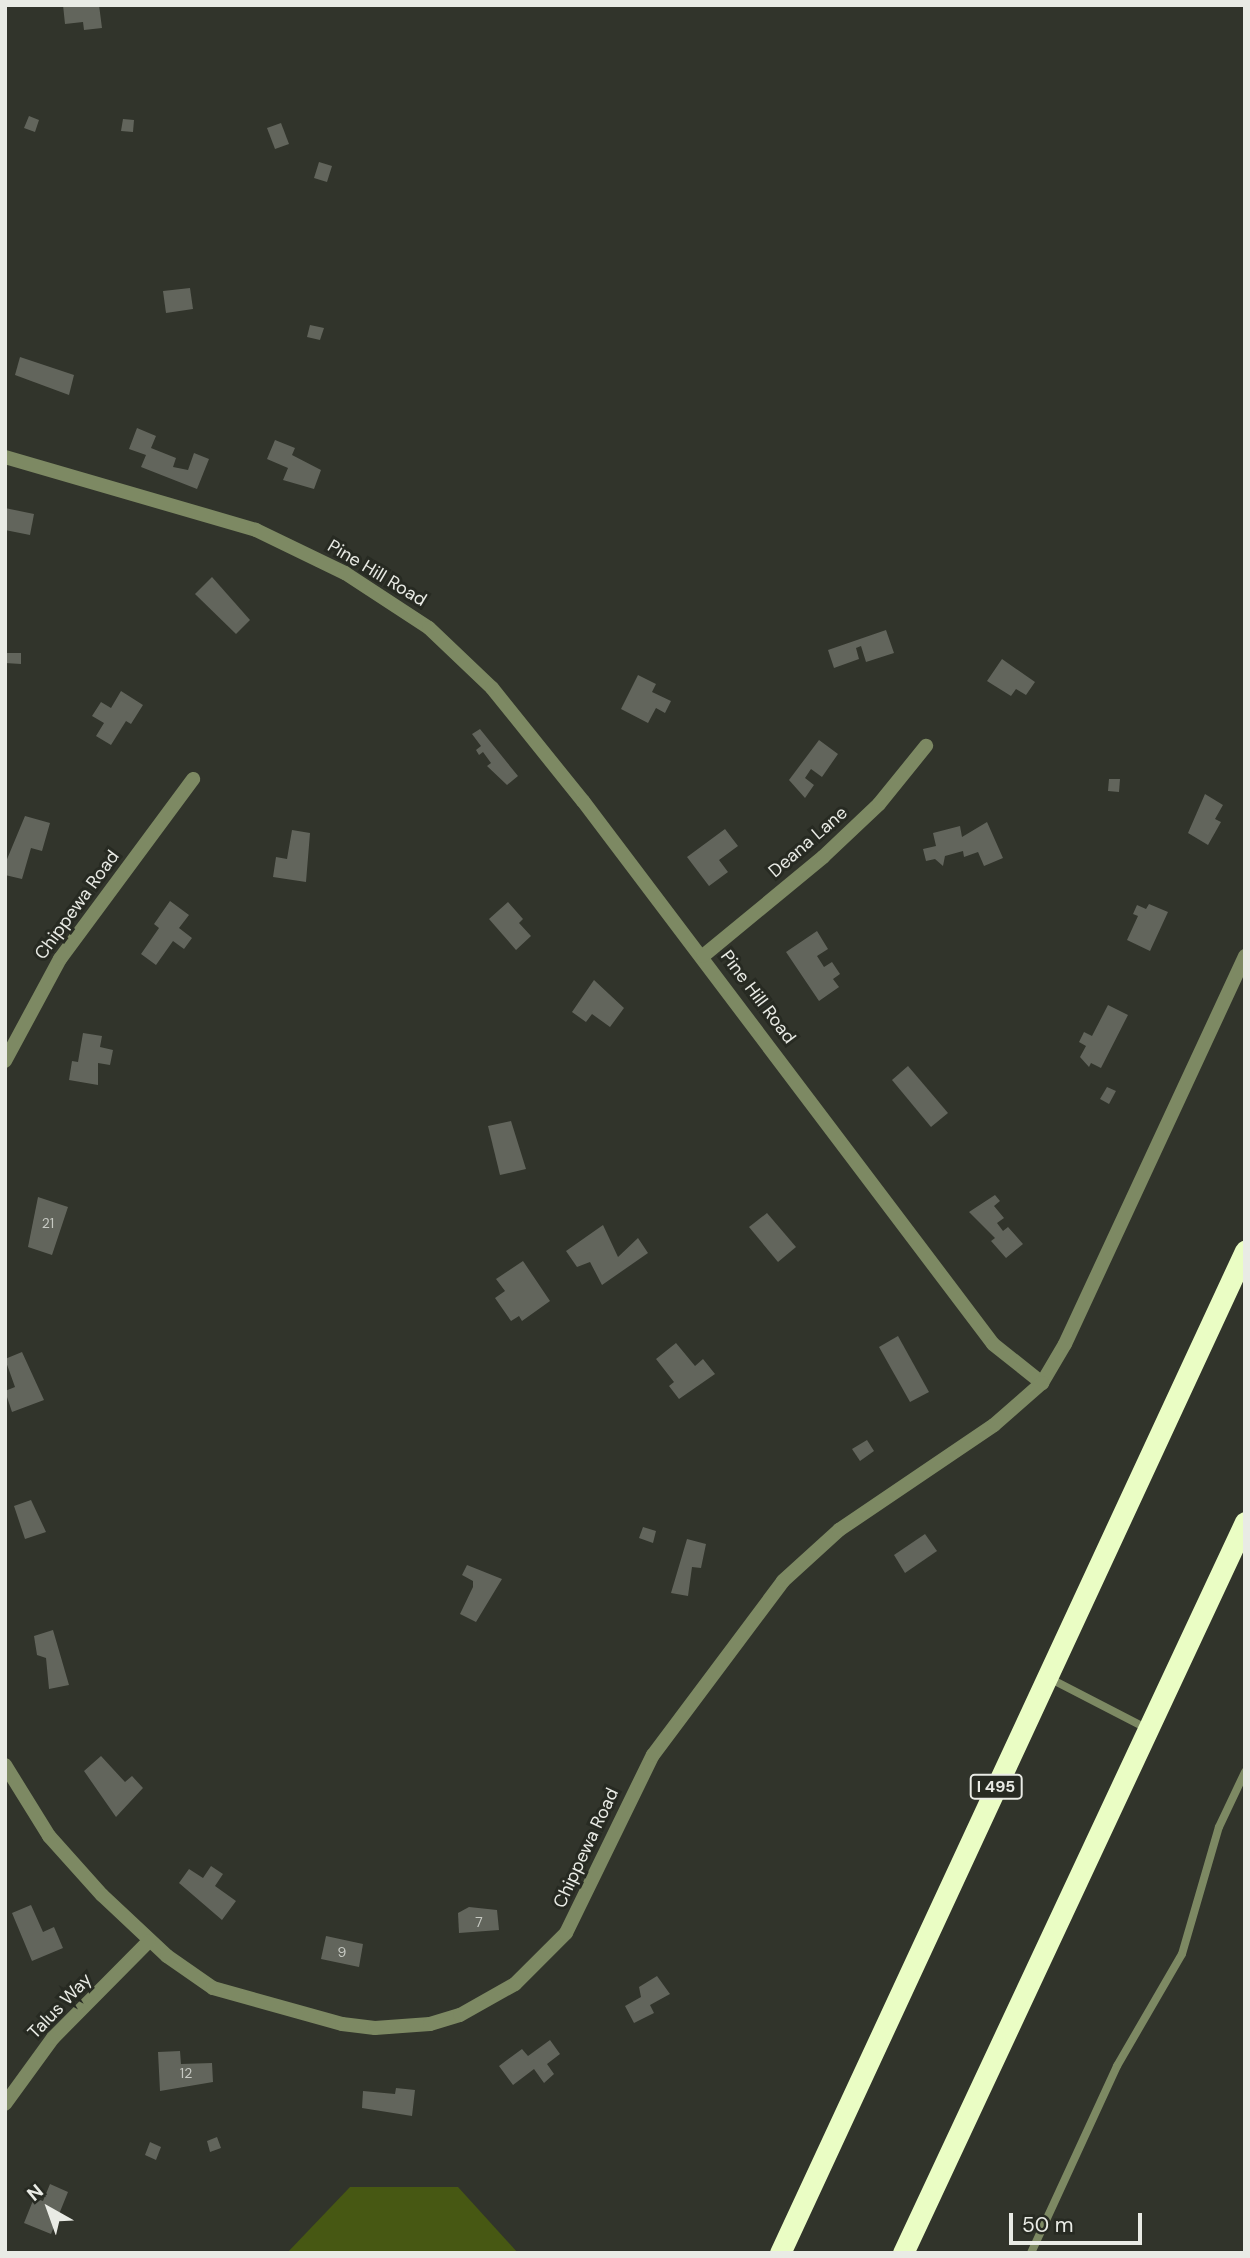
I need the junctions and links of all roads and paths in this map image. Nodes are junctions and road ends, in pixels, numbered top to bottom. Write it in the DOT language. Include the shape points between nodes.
graph roads {
  1 [pos="5,457"];
  2 [pos="926,746"];
  3 [pos="193,779"];
  4 [pos="703,956"];
  5 [pos="1245,956"];
  6 [pos="5,1061"];
  7 [pos="1245,1251"];
  8 [pos="1042,1383"];
  9 [pos="1245,1522"];
  10 [pos="1047,1677"];
  11 [pos="1149,1730"];
  12 [pos="5,1765"];
  13 [pos="1245,1772"];
  14 [pos="149,1941"];
  15 [pos="5,2104"];
  16 [pos="780,2253"];
  17 [pos="903,2253"];
  18 [pos="1031,2253"];
  1 -- 4 [label="street, Pine Hill Road" via="256,530 345,573 405,610 499,695"];
  2 -- 4 [label="street, Deana Lane" via="879,804 823,857"];
  3 -- 6 [label="street, Chippewa Road" via="60,960"];
  4 -- 8 [label="street, Pine Hill Road" via="993,1344"];
  5 -- 8 [label="street" via="1065,1344"];
  7 -- 10 [label="highway, I 495"];
  8 -- 14 [label="street, Chippewa Road" via="1000,1421 839,1530 783,1581 653,1755 566,1933 530,1970 489,2001 445,2020 414,2026 342,2024 225,1993 190,1974"];
  9 -- 11 [label="highway"];
  10 -- 11 [label="lane"];
  10 -- 16 [label="highway, I 495"];
  11 -- 17 [label="highway"];
  12 -- 14 [label="street, Chippewa Road" via="49,1836"];
  13 -- 18 [label="lane" via="1219,1827 1182,1954 1117,2066"];
  14 -- 15 [label="street, Talus Way" via="53,2038"];
}
